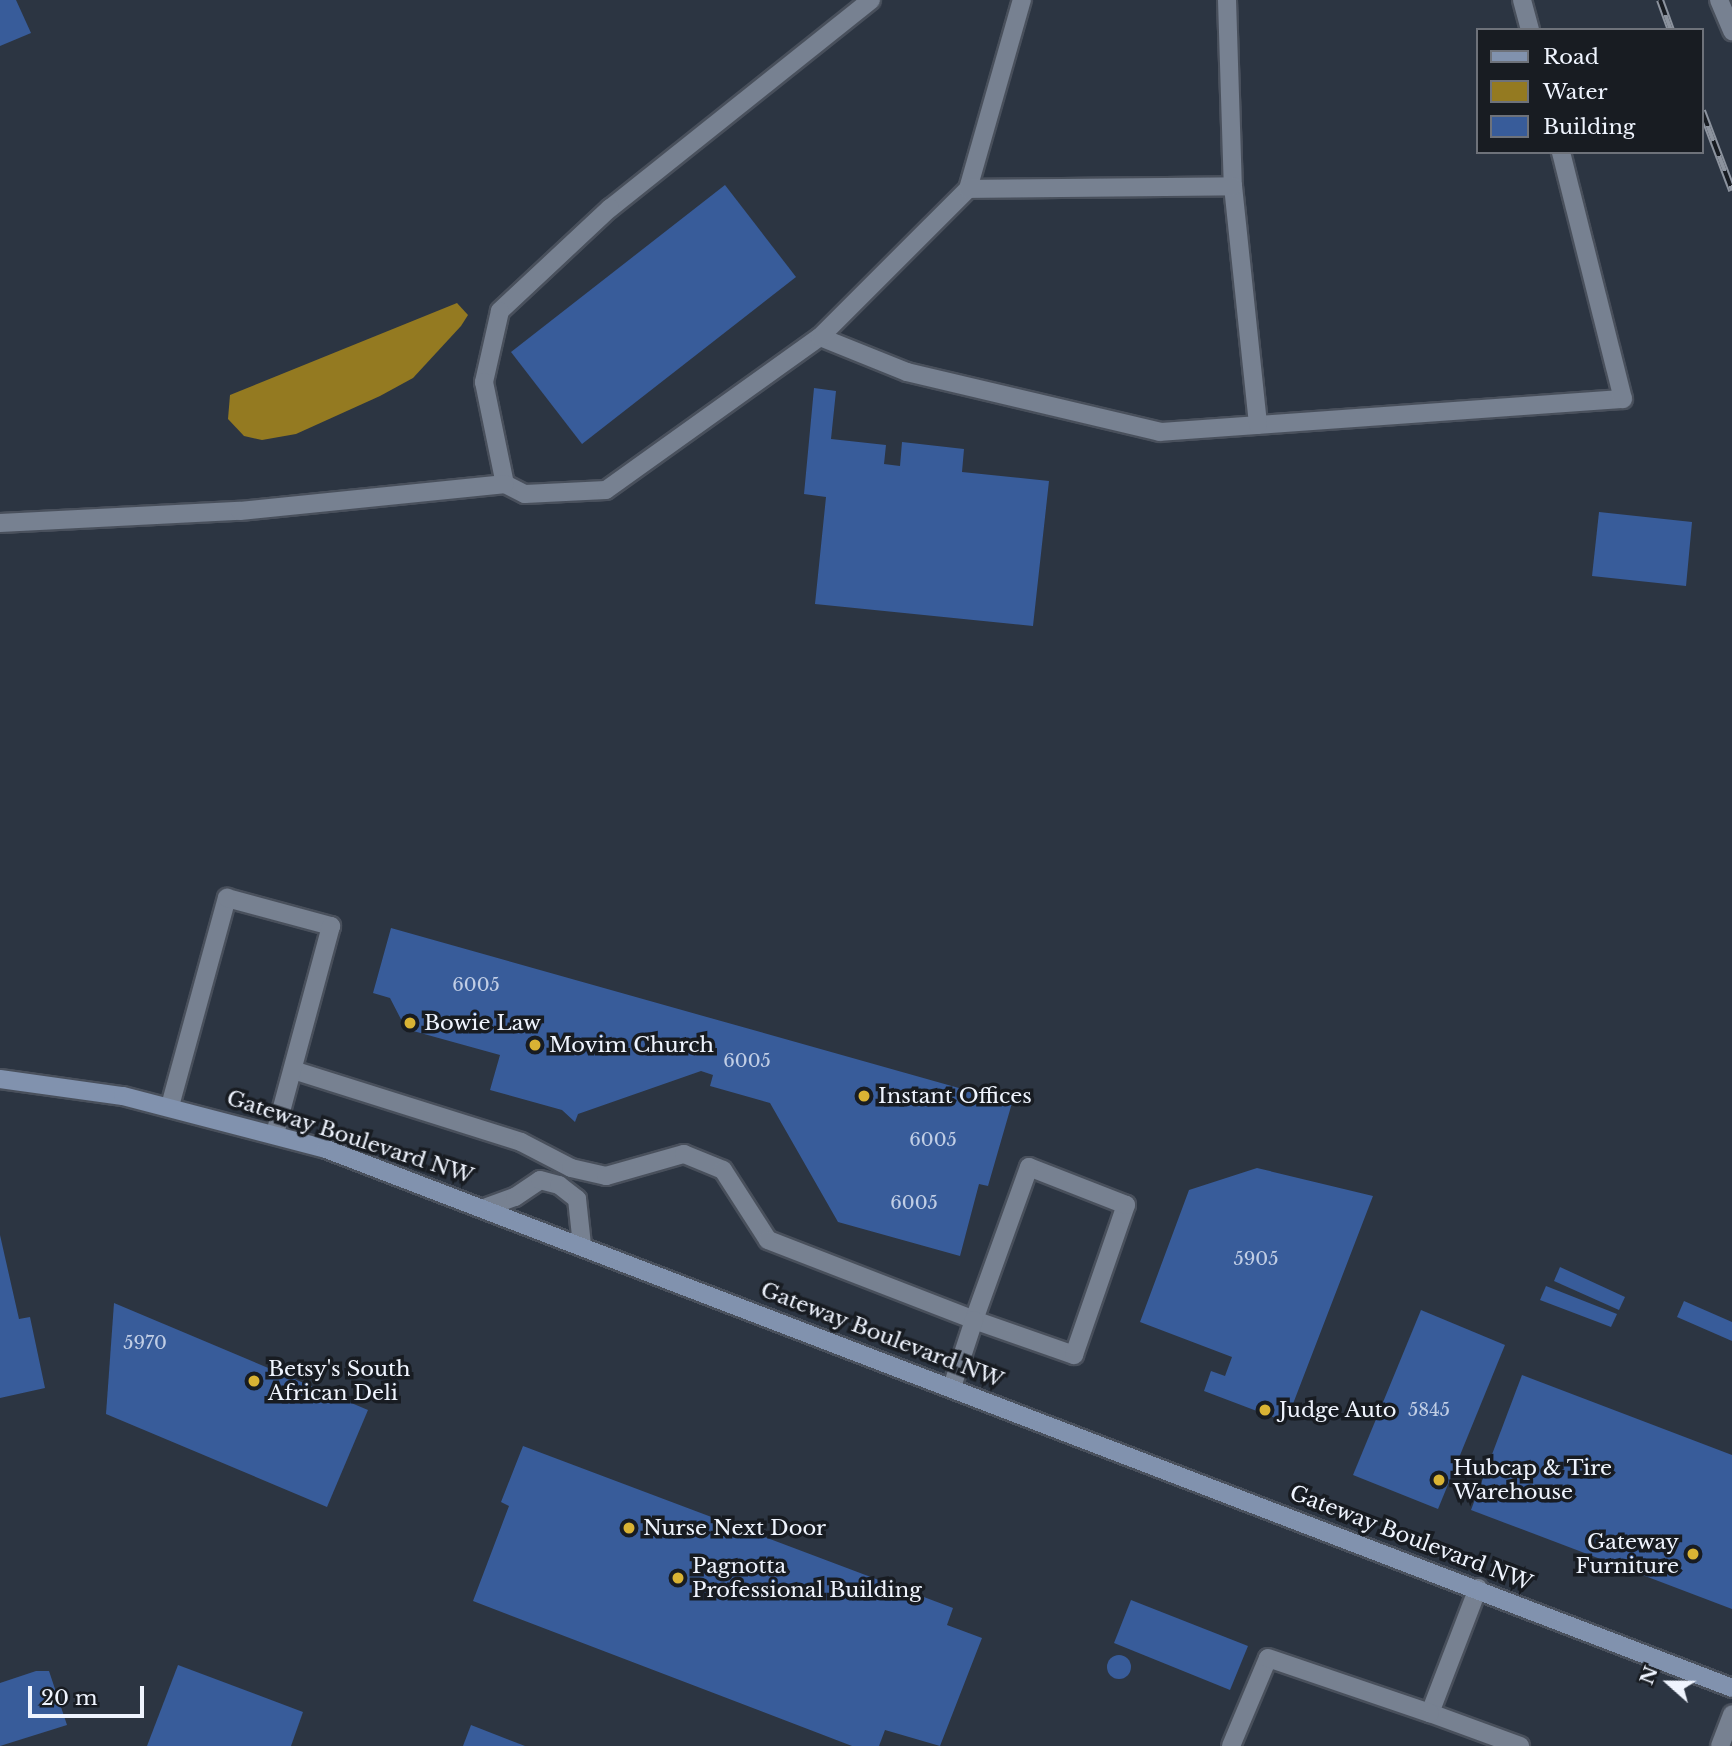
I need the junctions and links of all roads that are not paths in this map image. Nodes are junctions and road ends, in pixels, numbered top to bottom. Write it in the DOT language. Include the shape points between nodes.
graph roads {
  1 [pos="871,0"];
  2 [pos="1022,0"];
  3 [pos="1227,0"];
  4 [pos="1522,0"];
  5 [pos="1719,0"];
  6 [pos="1529,28"];
  7 [pos="1732,31"];
  8 [pos="1562,154"];
  9 [pos="1233,186"];
  10 [pos="968,189"];
  11 [pos="820,337"];
  12 [pos="1258,425"];
  13 [pos="505,484"];
  14 [pos="0,523"];
  15 [pos="293,1070"];
  16 [pos="0,1079"];
  17 [pos="170,1106"];
  18 [pos="275,1134"];
  19 [pos="570,1168"];
  20 [pos="559,1185"];
  21 [pos="487,1207"];
  22 [pos="582,1245"];
  23 [pos="974,1320"];
  24 [pos="952,1387"];
  25 [pos="1478,1588"];
  26 [pos="1732,1688"];
  27 [pos="1430,1713"];
  28 [pos="1732,1714"];
  29 [pos="1231,1746"];
  30 [pos="1520,1746"];
  31 [pos="1720,1746"];
  1 -- 13 [label="street" via="610,208 500,311 484,382"];
  2 -- 10 [label="street"];
  3 -- 9 [label="street"];
  4 -- 6 [label="street"];
  5 -- 7 [label="street"];
  8 -- 12 [label="street" via="1623,399"];
  9 -- 10 [label="street"];
  9 -- 12 [label="street"];
  10 -- 11 [label="street"];
  11 -- 12 [label="street" via="906,372 1160,432"];
  11 -- 13 [label="street" via="606,490 525,494"];
  13 -- 14 [label="street" via="240,511"];
  15 -- 17 [label="street" via="331,926 227,898"];
  15 -- 18 [label="street"];
  15 -- 19 [label="street" via="521,1142"];
  16 -- 17 [label="main road, Gateway Boulevard NW"];
  17 -- 18 [label="main road, Gateway Boulevard NW"];
  18 -- 21 [label="main road, Gateway Boulevard NW"];
  19 -- 20 [label="street"];
  19 -- 23 [label="street" via="606,1176 684,1154 723,1170 768,1240"];
  20 -- 21 [label="street" via="540,1180 515,1197"];
  20 -- 22 [label="street" via="577,1199"];
  21 -- 22 [label="main road, Gateway Boulevard NW"];
  22 -- 24 [label="main road, Gateway Boulevard NW"];
  23 -- 23 [label="street" via="1029,1167 1126,1205 1074,1354"];
  23 -- 24 [label="street"];
  24 -- 25 [label="main road, Gateway Boulevard NW"];
  25 -- 26 [label="main road, Gateway Boulevard NW"];
  25 -- 27 [label="street"];
  27 -- 29 [label="street" via="1268,1658"];
  27 -- 30 [label="street"];
  28 -- 31 [label="street"];
}
